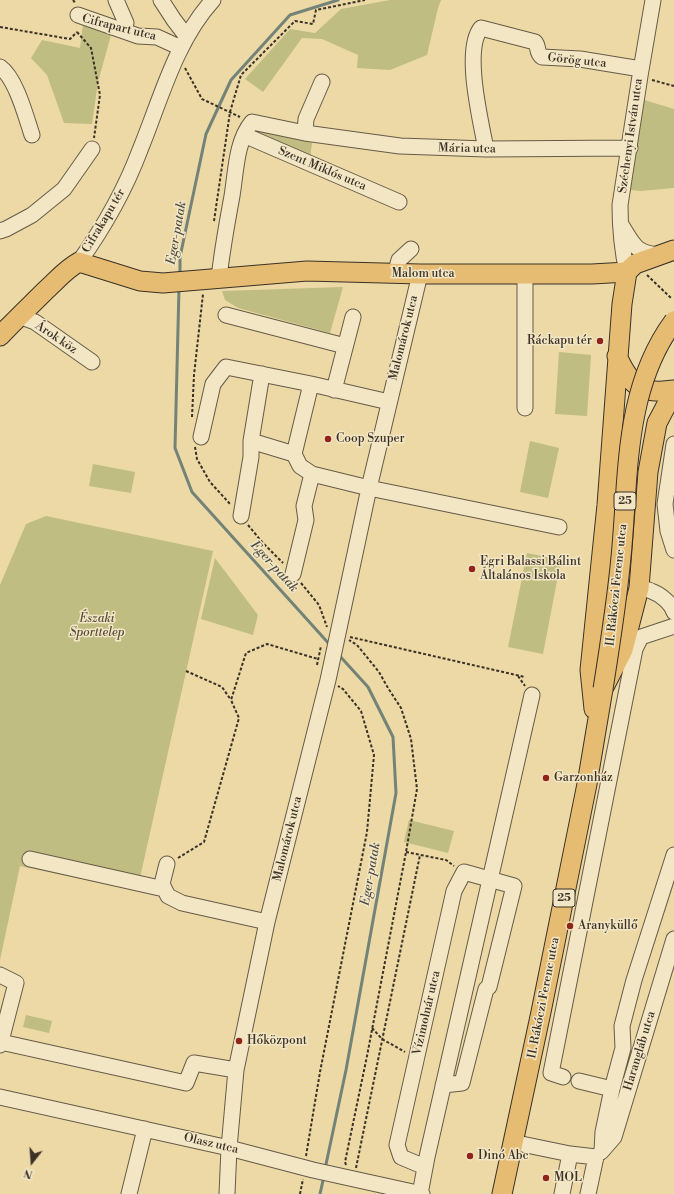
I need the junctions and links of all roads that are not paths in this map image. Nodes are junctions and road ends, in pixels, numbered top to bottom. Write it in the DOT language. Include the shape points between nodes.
graph roads {
  1 [pos="116,0"];
  2 [pos="161,0"];
  3 [pos="653,0"];
  4 [pos="208,3"];
  5 [pos="78,15"];
  6 [pos="124,30"];
  7 [pos="182,47"];
  8 [pos="0,67"];
  9 [pos="640,73"];
  10 [pos="322,82"];
  11 [pos="305,133"];
  12 [pos="32,135"];
  13 [pos="244,135"];
  14 [pos="630,148"];
  15 [pos="486,149"];
  16 [pos="92,150"];
  17 [pos="399,202"];
  18 [pos="620,224"];
  19 [pos="0,231"];
  20 [pos="410,249"];
  21 [pos="667,253"];
  22 [pos="79,262"];
  23 [pos="631,268"];
  24 [pos="395,274"];
  25 [pos="420,274"];
  26 [pos="525,274"];
  27 [pos="592,274"];
  28 [pos="205,280"];
  29 [pos="622,304"];
  30 [pos="226,315"];
  31 [pos="19,316"];
  32 [pos="353,317"];
  33 [pos="674,321"];
  34 [pos="0,336"];
  35 [pos="344,346"];
  36 [pos="617,356"];
  37 [pos="92,362"];
  38 [pos="262,374"];
  39 [pos="311,384"];
  40 [pos="334,390"];
  41 [pos="674,390"];
  42 [pos="651,391"];
  43 [pos="674,397"];
  44 [pos="389,402"];
  45 [pos="525,408"];
  46 [pos="657,423"];
  47 [pos="198,441"];
  48 [pos="251,441"];
  49 [pos="674,444"];
  50 [pos="294,454"];
  51 [pos="312,474"];
  52 [pos="369,488"];
  53 [pos="241,516"];
  54 [pos="559,527"];
  55 [pos="674,550"];
  56 [pos="293,574"];
  57 [pos="639,588"];
  58 [pos="674,612"];
  59 [pos="674,626"];
  60 [pos="603,689"];
  61 [pos="532,695"];
  62 [pos="596,730"];
  63 [pos="674,855"];
  64 [pos="30,859"];
  65 [pos="167,864"];
  66 [pos="490,879"];
  67 [pos="164,889"];
  68 [pos="267,922"];
  69 [pos="674,939"];
  70 [pos="0,975"];
  71 [pos="0,1044"];
  72 [pos="236,1070"];
  73 [pos="563,1077"];
  74 [pos="579,1081"];
  75 [pos="443,1085"];
  76 [pos="612,1089"];
  77 [pos="0,1096"];
  78 [pos="145,1129"];
  79 [pos="512,1142"];
  80 [pos="229,1148"];
  81 [pos="570,1154"];
  82 [pos="597,1158"];
  83 [pos="425,1168"];
  84 [pos="129,1194"];
  85 [pos="227,1194"];
  86 [pos="421,1194"];
  87 [pos="502,1194"];
  88 [pos="562,1194"];
  89 [pos="588,1194"];
  1 -- 6 [label="street" via="126,23"];
  2 -- 7 [label="street"];
  3 -- 9 [label="street, Széchenyi István utca"];
  4 -- 7 [label="street, Cifrakapu tér"];
  5 -- 6 [label="street, Cifrapart utca"];
  6 -- 7 [label="street, Cifrapart utca" via="138,36 157,37"];
  7 -- 22 [label="street, Cifrakapu tér" via="124,188"];
  8 -- 12 [label="street" via="9,76"];
  9 -- 14 [label="street, Széchenyi István utca"];
  9 -- 15 [label="street, Görög utca" via="580,59 542,57 538,54 535,42 481,28 476,34 474,57 476,89"];
  10 -- 11 [label="street" via="306,119"];
  11 -- 13 [label="street, Mária utca" via="252,122"];
  11 -- 15 [label="street, Mária utca" via="400,146"];
  13 -- 17 [label="street, Szent Miklós utca"];
  13 -- 28 [label="street" via="222,256"];
  14 -- 15 [label="street, Mária utca"];
  14 -- 18 [label="street, Széchenyi István utca" via="620,205"];
  16 -- 19 [label="street" via="64,189 32,215"];
  18 -- 21 [label="street" via="639,250 647,254"];
  18 -- 23 [label="street, Széchenyi István utca" via="623,255"];
  20 -- 24 [label="street" via="399,260"];
  21 -- 23 [label="main road"];
  22 -- 28 [label="main road, Cifrakapu tér" via="140,281 163,283"];
  22 -- 31 [label="main road" via="70,266"];
  23 -- 27 [label="main road, Malom utca"];
  23 -- 29 [label="main road"];
  24 -- 25 [label="main road, Malom utca"];
  24 -- 28 [label="main road, Malom utca" via="307,271"];
  25 -- 26 [label="main road, Malom utca"];
  25 -- 44 [label="street, Malomárok utca"];
  26 -- 27 [label="main road, Malom utca"];
  26 -- 45 [label="street"];
  27 -- 29 [label="main road" via="611,288"];
  29 -- 36 [label="main road"];
  30 -- 35 [label="street"];
  31 -- 34 [label="main road"];
  31 -- 37 [label="street, Árok köz" via="35,322"];
  32 -- 35 [label="street"];
  33 -- 60 [label="main road, II. Rákóczi Ferenc utca / 25, bridge" via="650,363 638,399 628,452 621,556"];
  35 -- 40 [label="street"];
  36 -- 42 [label="main road" via="625,374 635,385"];
  36 -- 62 [label="main road, II. Rákóczi Ferenc utca" via="607,505 590,670"];
  38 -- 39 [label="street"];
  38 -- 47 [label="street" via="226,367 213,384"];
  38 -- 48 [label="street"];
  39 -- 40 [label="street"];
  39 -- 50 [label="street"];
  40 -- 44 [label="street"];
  41 -- 42 [label="main road"];
  42 -- 46 [label="main road" via="657,408"];
  43 -- 46 [label="main road, II. Rákóczi Ferenc utca"];
  44 -- 52 [label="street, Malomárok utca"];
  46 -- 57 [label="main road, II. Rákóczi Ferenc utca" via="648,472"];
  48 -- 50 [label="street"];
  48 -- 53 [label="street" via="251,457"];
  49 -- 55 [label="street" via="665,504 668,531"];
  50 -- 51 [label="street" via="300,466"];
  51 -- 52 [label="street"];
  51 -- 56 [label="street" via="304,506 306,520"];
  52 -- 54 [label="street"];
  52 -- 68 [label="street, Malomárok utca" via="335,632 328,678"];
  57 -- 58 [label="street" via="651,590 665,600"];
  57 -- 60 [label="main road, II. Rákóczi Ferenc utca" via="623,650"];
  59 -- 73 [label="street" via="641,637 635,649 551,1073"];
  60 -- 62 [label="main road, II. Rákóczi Ferenc utca / 25"];
  61 -- 66 [label="street"];
  62 -- 79 [label="main road, II. Rákóczi Ferenc utca / 25" via="541,1012"];
  63 -- 76 [label="street" via="634,980 622,1026 623,1048"];
  64 -- 67 [label="street"];
  65 -- 67 [label="street" via="162,884"];
  66 -- 75 [label="street"];
  66 -- 75 [label="street" via="514,886 462,1083"];
  66 -- 83 [label="street, Vízimolnár utca" via="464,872 454,891 398,1145 401,1157"];
  67 -- 68 [label="street" via="168,896 182,903"];
  68 -- 72 [label="street, Malomárok utca"];
  69 -- 82 [label="street, Harangláb utca" via="614,1137"];
  70 -- 71 [label="street" via="16,983"];
  71 -- 72 [label="street" via="186,1083 194,1062"];
  72 -- 80 [label="street, Malomárok utca"];
  74 -- 76 [label="street"];
  75 -- 83 [label="street"];
  76 -- 82 [label="street"];
  77 -- 78 [label="street, Olasz utca"];
  78 -- 80 [label="street, Olasz utca"];
  78 -- 84 [label="street"];
  79 -- 81 [label="street"];
  79 -- 87 [label="main road, II. Rákóczi Ferenc utca / 25"];
  80 -- 85 [label="street, Malomárok utca"];
  80 -- 86 [label="street, Olasz utca"];
  81 -- 82 [label="street"];
  81 -- 88 [label="street"];
  82 -- 89 [label="street"];
  83 -- 86 [label="street"];
}
